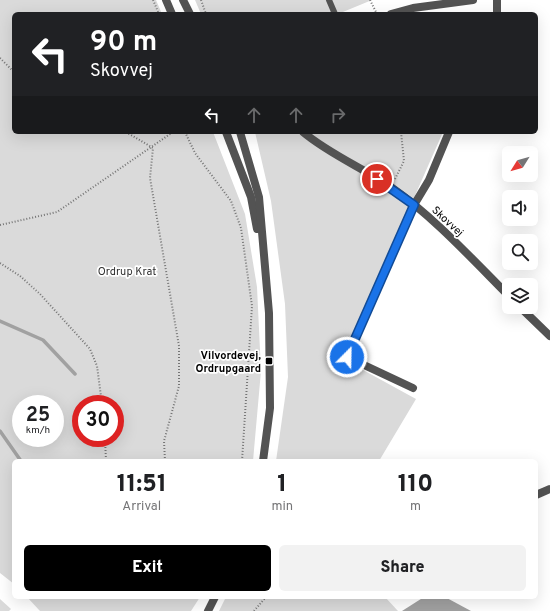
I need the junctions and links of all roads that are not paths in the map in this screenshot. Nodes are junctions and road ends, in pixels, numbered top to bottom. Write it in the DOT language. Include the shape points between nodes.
graph roads {
  1 [pos="166,0"];
  2 [pos="183,0"];
  3 [pos="329,0"];
  4 [pos="473,0"];
  5 [pos="497,0"];
  6 [pos="448,1"];
  7 [pos="171,12"];
  8 [pos="189,12"];
  9 [pos="334,12"];
  10 [pos="399,12"];
  11 [pos="497,12"];
  12 [pos="227,134"];
  13 [pos="241,134"];
  14 [pos="306,134"];
  15 [pos="448,134"];
  16 [pos="414,205"];
  17 [pos="264,259"];
  18 [pos="502,289"];
  19 [pos="527,314"];
  20 [pos="550,336"];
  21 [pos="413,388"];
  22 [pos="263,459"];
  23 [pos="550,489"];
  24 [pos="538,494"];
  25 [pos="214,599"];
  26 [pos="208,611"];
  1 -- 7 [label="street"];
  2 -- 8 [label="street"];
  3 -- 9 [label="lane"];
  4 -- 6 [label="street"];
  5 -- 11 [label="street"];
  6 -- 10 [label="street"];
  12 -- 17 [label="street" via="251,197"];
  13 -- 17 [label="street" via="259,197"];
  14 -- 16 [label="street, Skovvej"];
  15 -- 16 [label="street" via="429,180"];
  16 -- 18 [label="street, Skovvej"];
  16 -- 21 [label="street" via="347,357"];
  17 -- 22 [label="street" via="269,313 270,408"];
  19 -- 20 [label="street"];
  23 -- 24 [label="street"];
  25 -- 26 [label="street"];
}
